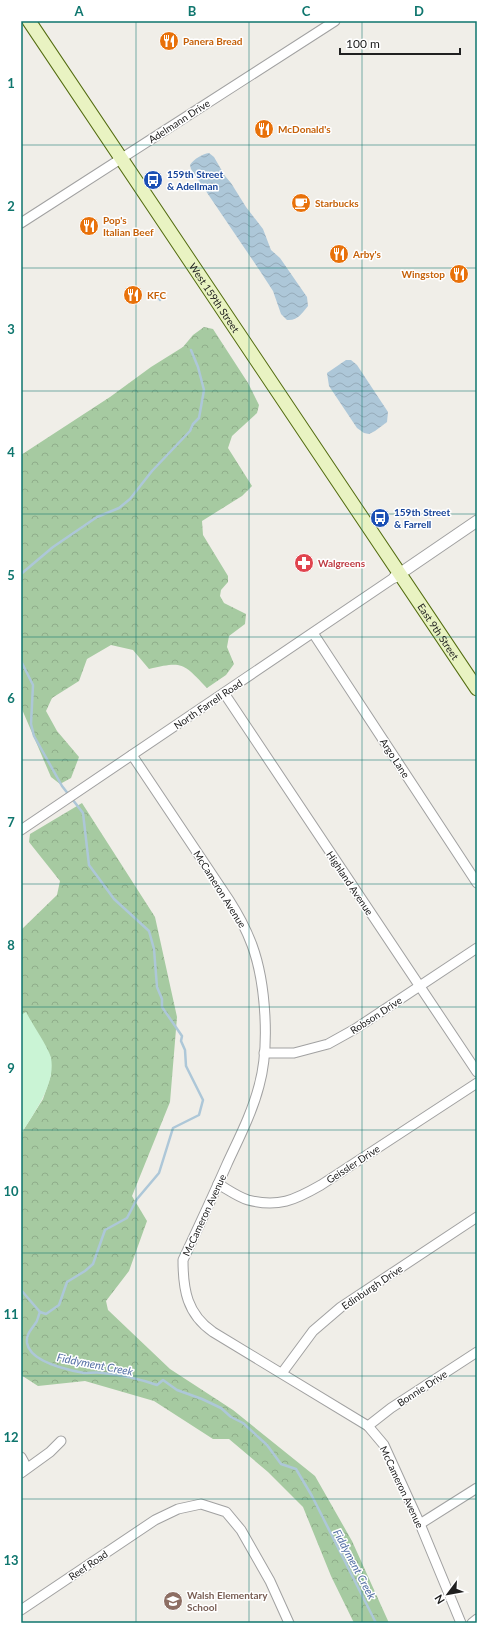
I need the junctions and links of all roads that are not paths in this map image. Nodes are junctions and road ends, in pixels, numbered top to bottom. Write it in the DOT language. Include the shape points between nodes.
graph roads {
  1 [pos="29,21"];
  2 [pos="335,21"];
  3 [pos="122,158"];
  4 [pos="22,221"];
  5 [pos="477,521"];
  6 [pos="397,575"];
  7 [pos="312,633"];
  8 [pos="477,689"];
  9 [pos="224,693"];
  10 [pos="132,755"];
  11 [pos="21,830"];
  12 [pos="477,883"];
  13 [pos="477,948"];
  14 [pos="420,987"];
  15 [pos="264,1053"];
  16 [pos="477,1072"];
  17 [pos="477,1083"];
  18 [pos="218,1184"];
  19 [pos="477,1217"];
  20 [pos="477,1352"];
  21 [pos="282,1373"];
  22 [pos="368,1426"];
  23 [pos="61,1441"];
  24 [pos="21,1457"];
  25 [pos="24,1470"];
  26 [pos="477,1488"];
  27 [pos="420,1524"];
  28 [pos="22,1605"];
  29 [pos="477,1620"];
  30 [pos="289,1623"];
  31 [pos="461,1623"];
  32 [pos="472,1623"];
  1 -- 3 [label="main road, West 159th Street"];
  2 -- 3 [label="street, Adelmann Drive"];
  3 -- 4 [label="street, Adelmann Drive"];
  3 -- 6 [label="main road, West 159th Street"];
  5 -- 6 [label="street"];
  6 -- 7 [label="street, North Farrell Road"];
  6 -- 8 [label="main road, East 9th Street"];
  7 -- 9 [label="street, North Farrell Road"];
  7 -- 12 [label="street, Argo Lane"];
  9 -- 10 [label="street, North Farrell Road"];
  9 -- 14 [label="street, Highland Avenue"];
  10 -- 11 [label="street, North Farrell Road"];
  10 -- 15 [label="street, McCameron Avenue" via="243,924 252,946 262,988 265,1012"];
  13 -- 14 [label="street, Robson Drive"];
  14 -- 15 [label="street, Robson Drive" via="328,1044 294,1053"];
  14 -- 16 [label="street, Highland Avenue"];
  15 -- 18 [label="street, McCameron Avenue" via="260,1084 251,1114"];
  17 -- 18 [label="street, Geissler Drive" via="298,1198 278,1203 247,1200"];
  18 -- 21 [label="street, McCameron Avenue" via="183,1260 186,1295 193,1310 208,1328"];
  19 -- 21 [label="street, Edinburgh Drive" via="341,1307 313,1331"];
  20 -- 22 [label="street, Bonnie Drive"];
  21 -- 22 [label="street, McCameron Avenue"];
  22 -- 27 [label="street, McCameron Avenue" via="384,1445"];
  23 -- 25 [label="street"];
  24 -- 25 [label="street"];
  26 -- 27 [label="street"];
  27 -- 31 [label="street, McCameron Avenue"];
  28 -- 30 [label="street, Reef Road" via="155,1520 178,1509 201,1504 226,1512 241,1530"];
  29 -- 32 [label="street"];
}
